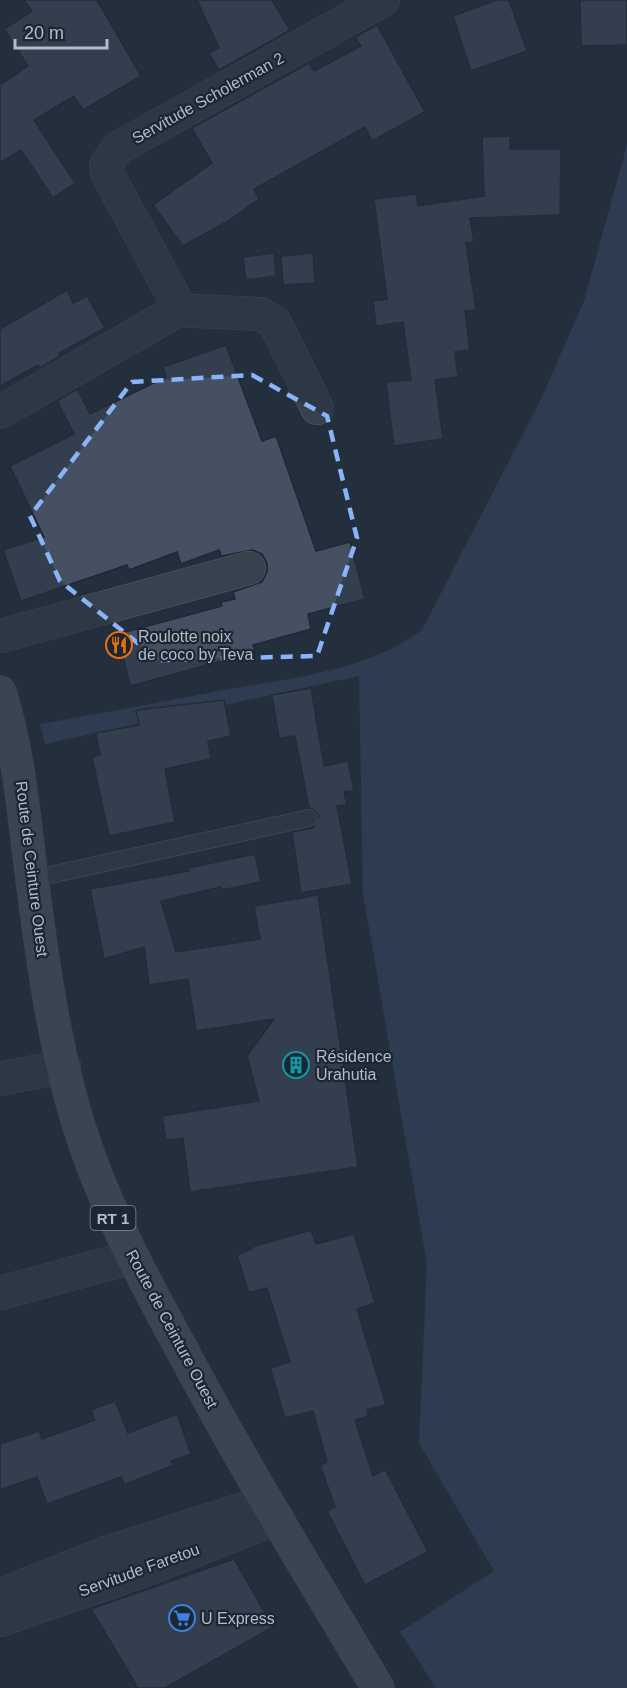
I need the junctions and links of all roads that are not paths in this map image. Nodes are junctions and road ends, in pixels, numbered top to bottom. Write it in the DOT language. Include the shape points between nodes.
graph roads {
  1 [pos="383,0"];
  2 [pos="174,310"];
  3 [pos="318,408"];
  4 [pos="0,412"];
  5 [pos="249,568"];
  6 [pos="0,636"];
  7 [pos="0,692"];
  8 [pos="309,818"];
  9 [pos="32,879"];
  10 [pos="64,1066"];
  11 [pos="0,1079"];
  12 [pos="133,1257"];
  13 [pos="0,1293"];
  14 [pos="272,1510"];
  15 [pos="0,1595"];
  16 [pos="0,1620"];
  17 [pos="378,1688"];
  1 -- 2 [label="street, Servitude Scholerman 2" via="118,148 106,165 113,187 176,301"];
  2 -- 3 [label="street" via="261,314 275,323"];
  2 -- 4 [label="street"];
  5 -- 6 [label="street"];
  7 -- 9 [label="main road, Route de Ceinture Ouest / RT 1" via="21,780"];
  8 -- 9 [label="lane"];
  9 -- 10 [label="main road, Route de Ceinture Ouest / RT 1"];
  10 -- 11 [label="street"];
  10 -- 12 [label="main road, Route de Ceinture Ouest / RT 1" via="90,1159"];
  12 -- 13 [label="street"];
  12 -- 14 [label="main road, Route de Ceinture Ouest / RT 1"];
  14 -- 15 [label="street, Servitude Faretou" via="106,1553"];
  14 -- 16 [label="street, Servitude Faretou" via="140,1572"];
  14 -- 17 [label="main road, Route de Ceinture Ouest / RT 1"];
}
